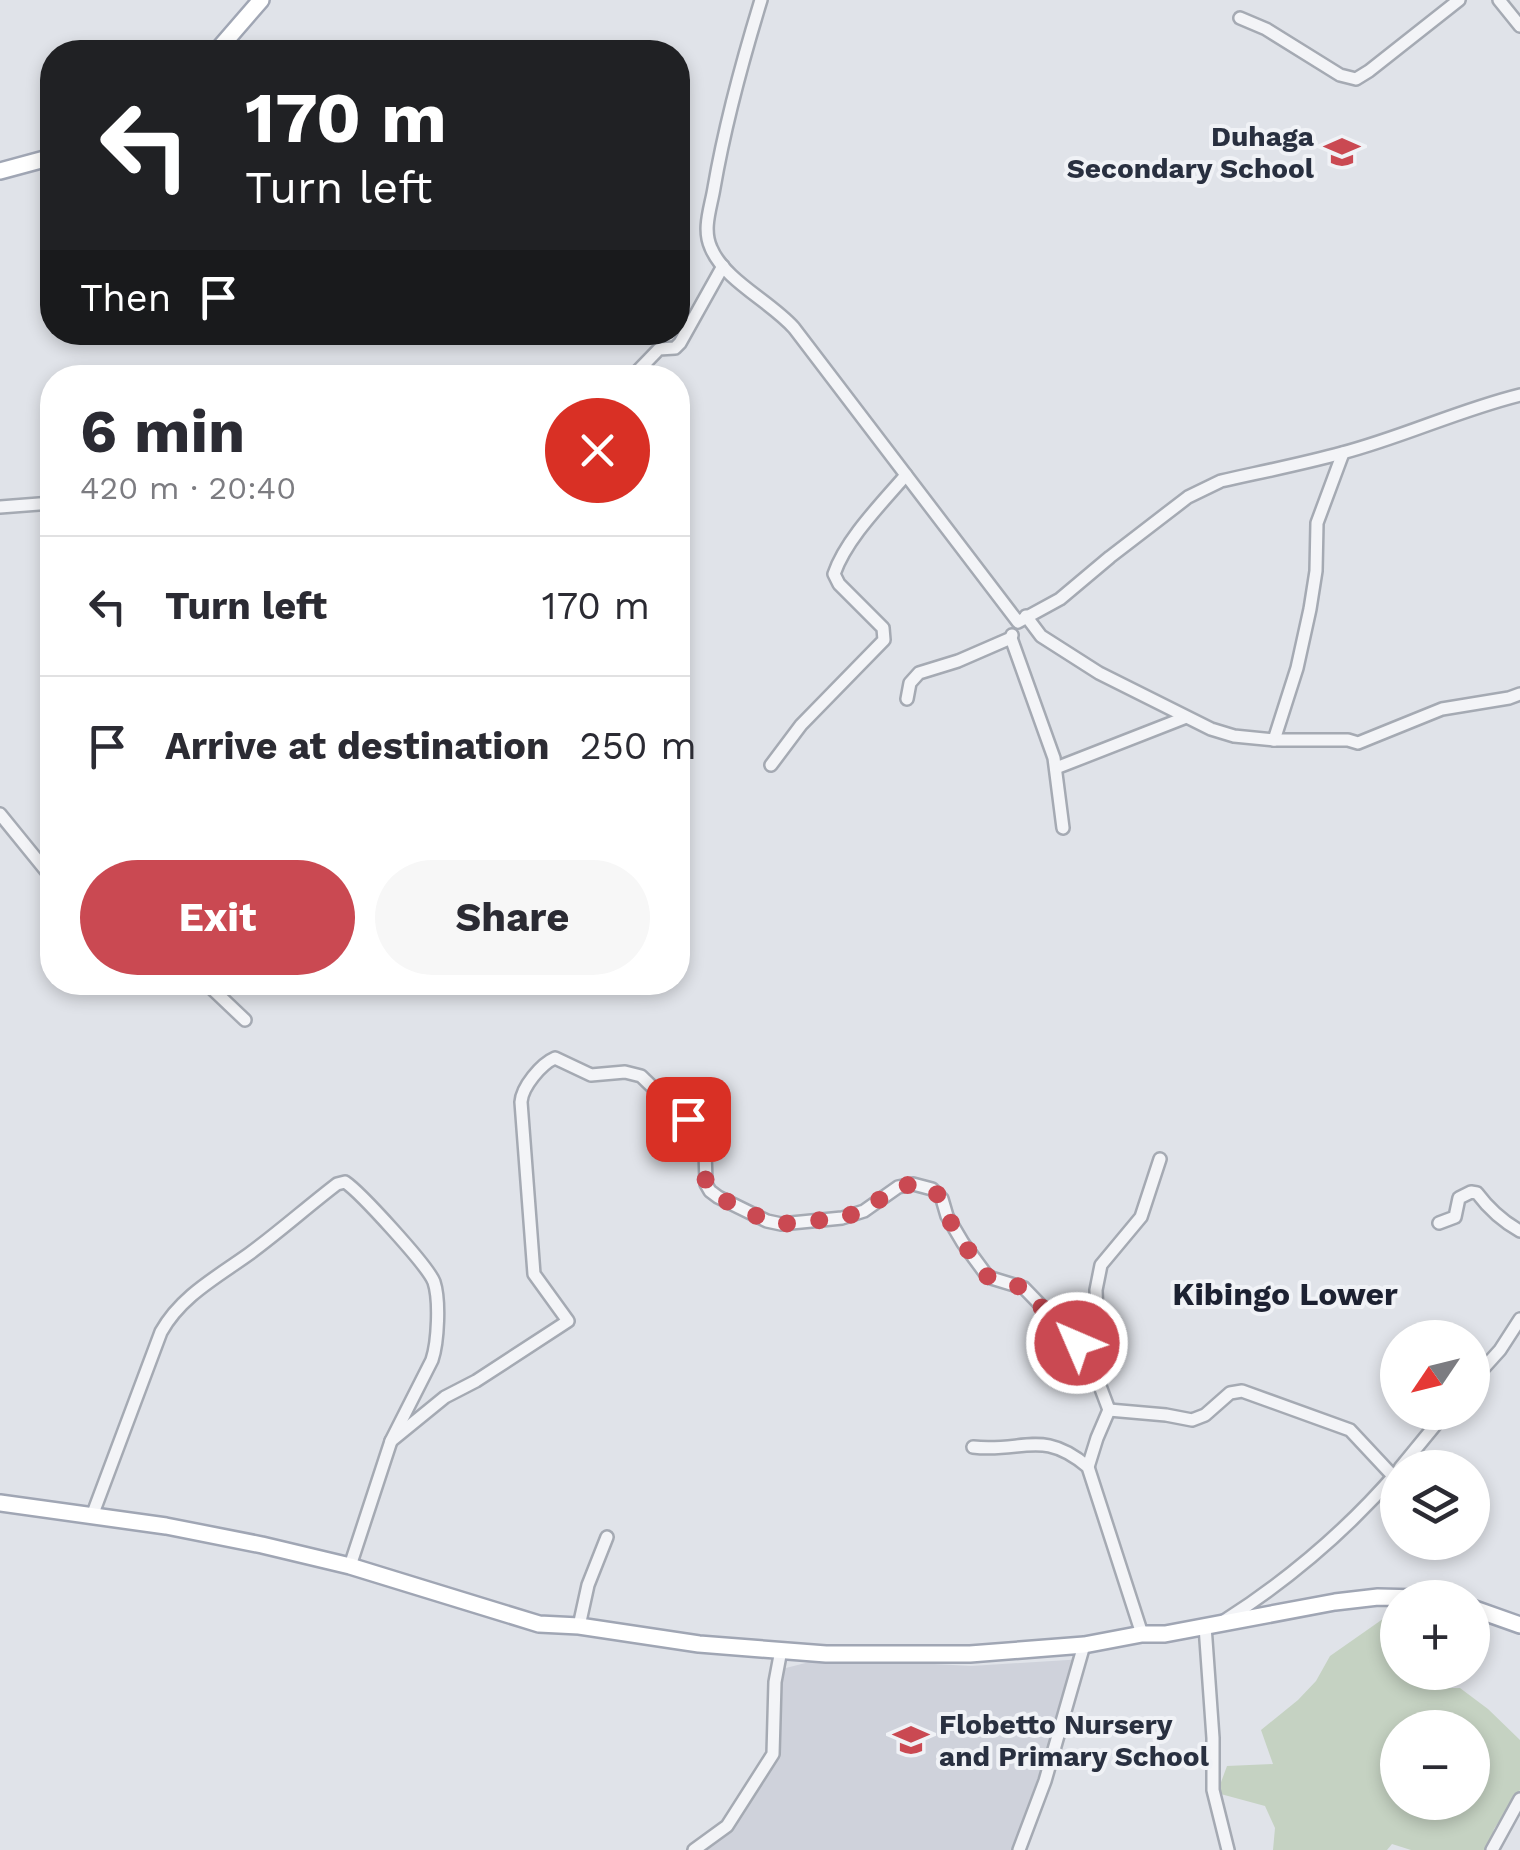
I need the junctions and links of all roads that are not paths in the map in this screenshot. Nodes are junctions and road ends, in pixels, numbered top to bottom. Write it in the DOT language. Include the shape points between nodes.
graph roads {
  1 [pos="262,0"];
  2 [pos="761,0"];
  3 [pos="1460,0"];
  4 [pos="1500,0"];
  5 [pos="1240,18"];
  6 [pos="1520,26"];
  7 [pos="227,40"];
  8 [pos="40,160"];
  9 [pos="0,171"];
  10 [pos="723,266"];
  11 [pos="690,325"];
  12 [pos="678,345"];
  13 [pos="644,365"];
  14 [pos="1520,395"];
  15 [pos="1344,453"];
  16 [pos="906,475"];
  17 [pos="40,504"];
  18 [pos="0,508"];
  19 [pos="1022,619"];
  20 [pos="1011,638"];
  21 [pos="1520,694"];
  22 [pos="907,699"];
  23 [pos="1184,718"];
  24 [pos="1274,740"];
  25 [pos="772,766"];
  26 [pos="1056,768"];
  27 [pos="0,814"];
  28 [pos="1063,828"];
  29 [pos="40,863"];
  30 [pos="219,995"];
  31 [pos="245,1020"];
  32 [pos="1160,1159"];
  33 [pos="1439,1223"];
  34 [pos="1520,1231"];
  35 [pos="1520,1319"];
  36 [pos="1088,1354"];
  37 [pos="1490,1361"];
  38 [pos="1110,1410"];
  39 [pos="1431,1430"];
  40 [pos="391,1440"];
  41 [pos="974,1447"];
  42 [pos="1414,1450"];
  43 [pos="1380,1460"];
  44 [pos="1088,1467"];
  45 [pos="1380,1489"];
  46 [pos="0,1503"];
  47 [pos="0,1512"];
  48 [pos="92,1516"];
  49 [pos="607,1537"];
  50 [pos="350,1566"];
  51 [pos="1380,1597"];
  52 [pos="1490,1614"];
  53 [pos="1214,1624"];
  54 [pos="1520,1625"];
  55 [pos="579,1626"];
  56 [pos="1142,1634"];
  57 [pos="1084,1645"];
  58 [pos="781,1650"];
  59 [pos="1520,1798"];
  60 [pos="694,1850"];
  61 [pos="1019,1850"];
  62 [pos="1228,1850"];
  63 [pos="1492,1850"];
  1 -- 7 [label="main road"];
  2 -- 10 [label="street" via="733,93 706,231"];
  3 -- 5 [label="street" via="1356,78"];
  4 -- 6 [label="street"];
  8 -- 9 [label="main road"];
  10 -- 11 [label="street"];
  10 -- 16 [label="street" via="794,328"];
  12 -- 13 [label="street" via="660,349"];
  14 -- 15 [label="street"];
  15 -- 19 [label="street" via="1202,489 1060,599"];
  15 -- 24 [label="street" via="1317,523 1310,608"];
  16 -- 19 [label="street"];
  16 -- 25 [label="street" via="834,574 884,628 884,640 800,725"];
  17 -- 18 [label="street"];
  19 -- 20 [label="street"];
  19 -- 23 [label="street" via="1099,673"];
  20 -- 22 [label="street" via="919,673"];
  20 -- 26 [label="street"];
  21 -- 24 [label="street" via="1442,709 1358,742"];
  23 -- 24 [label="street" via="1234,736"];
  23 -- 26 [label="street"];
  26 -- 28 [label="street"];
  27 -- 29 [label="street"];
  30 -- 31 [label="street"];
  32 -- 36 [label="street" via="1141,1217 1102,1265"];
  33 -- 34 [label="street" via="1454,1217 1459,1198 1471,1192"];
  35 -- 37 [label="street"];
  36 -- 38 [label="street"];
  36 -- 40 [label="street" via="1024,1288 988,1277 932,1189 898,1187 842,1218 767,1221 710,1190 696,1129 641,1076 591,1075 552,1058 520,1102 534,1274 568,1321 445,1397"];
  38 -- 43 [label="street" via="1192,1420 1230,1392 1242,1392 1344,1427"];
  38 -- 44 [label="street"];
  39 -- 42 [label="street"];
  40 -- 48 [label="street" via="436,1350 436,1286 365,1198 341,1182 170,1316"];
  40 -- 50 [label="street"];
  41 -- 44 [label="street" via="1048,1446"];
  44 -- 56 [label="street"];
  45 -- 53 [label="street" via="1299,1567"];
  46 -- 47 [label="street"];
  46 -- 48 [label="main road"];
  48 -- 50 [label="main road"];
  49 -- 55 [label="street"];
  50 -- 55 [label="main road" via="538,1624"];
  51 -- 53 [label="main road"];
  52 -- 54 [label="main road"];
  53 -- 56 [label="main road"];
  53 -- 62 [label="street" via="1213,1790"];
  55 -- 58 [label="main road"];
  56 -- 57 [label="main road"];
  57 -- 58 [label="main road" via="970,1654"];
  57 -- 61 [label="street"];
  58 -- 60 [label="street" via="773,1754 727,1826"];
  59 -- 63 [label="street"];
}
